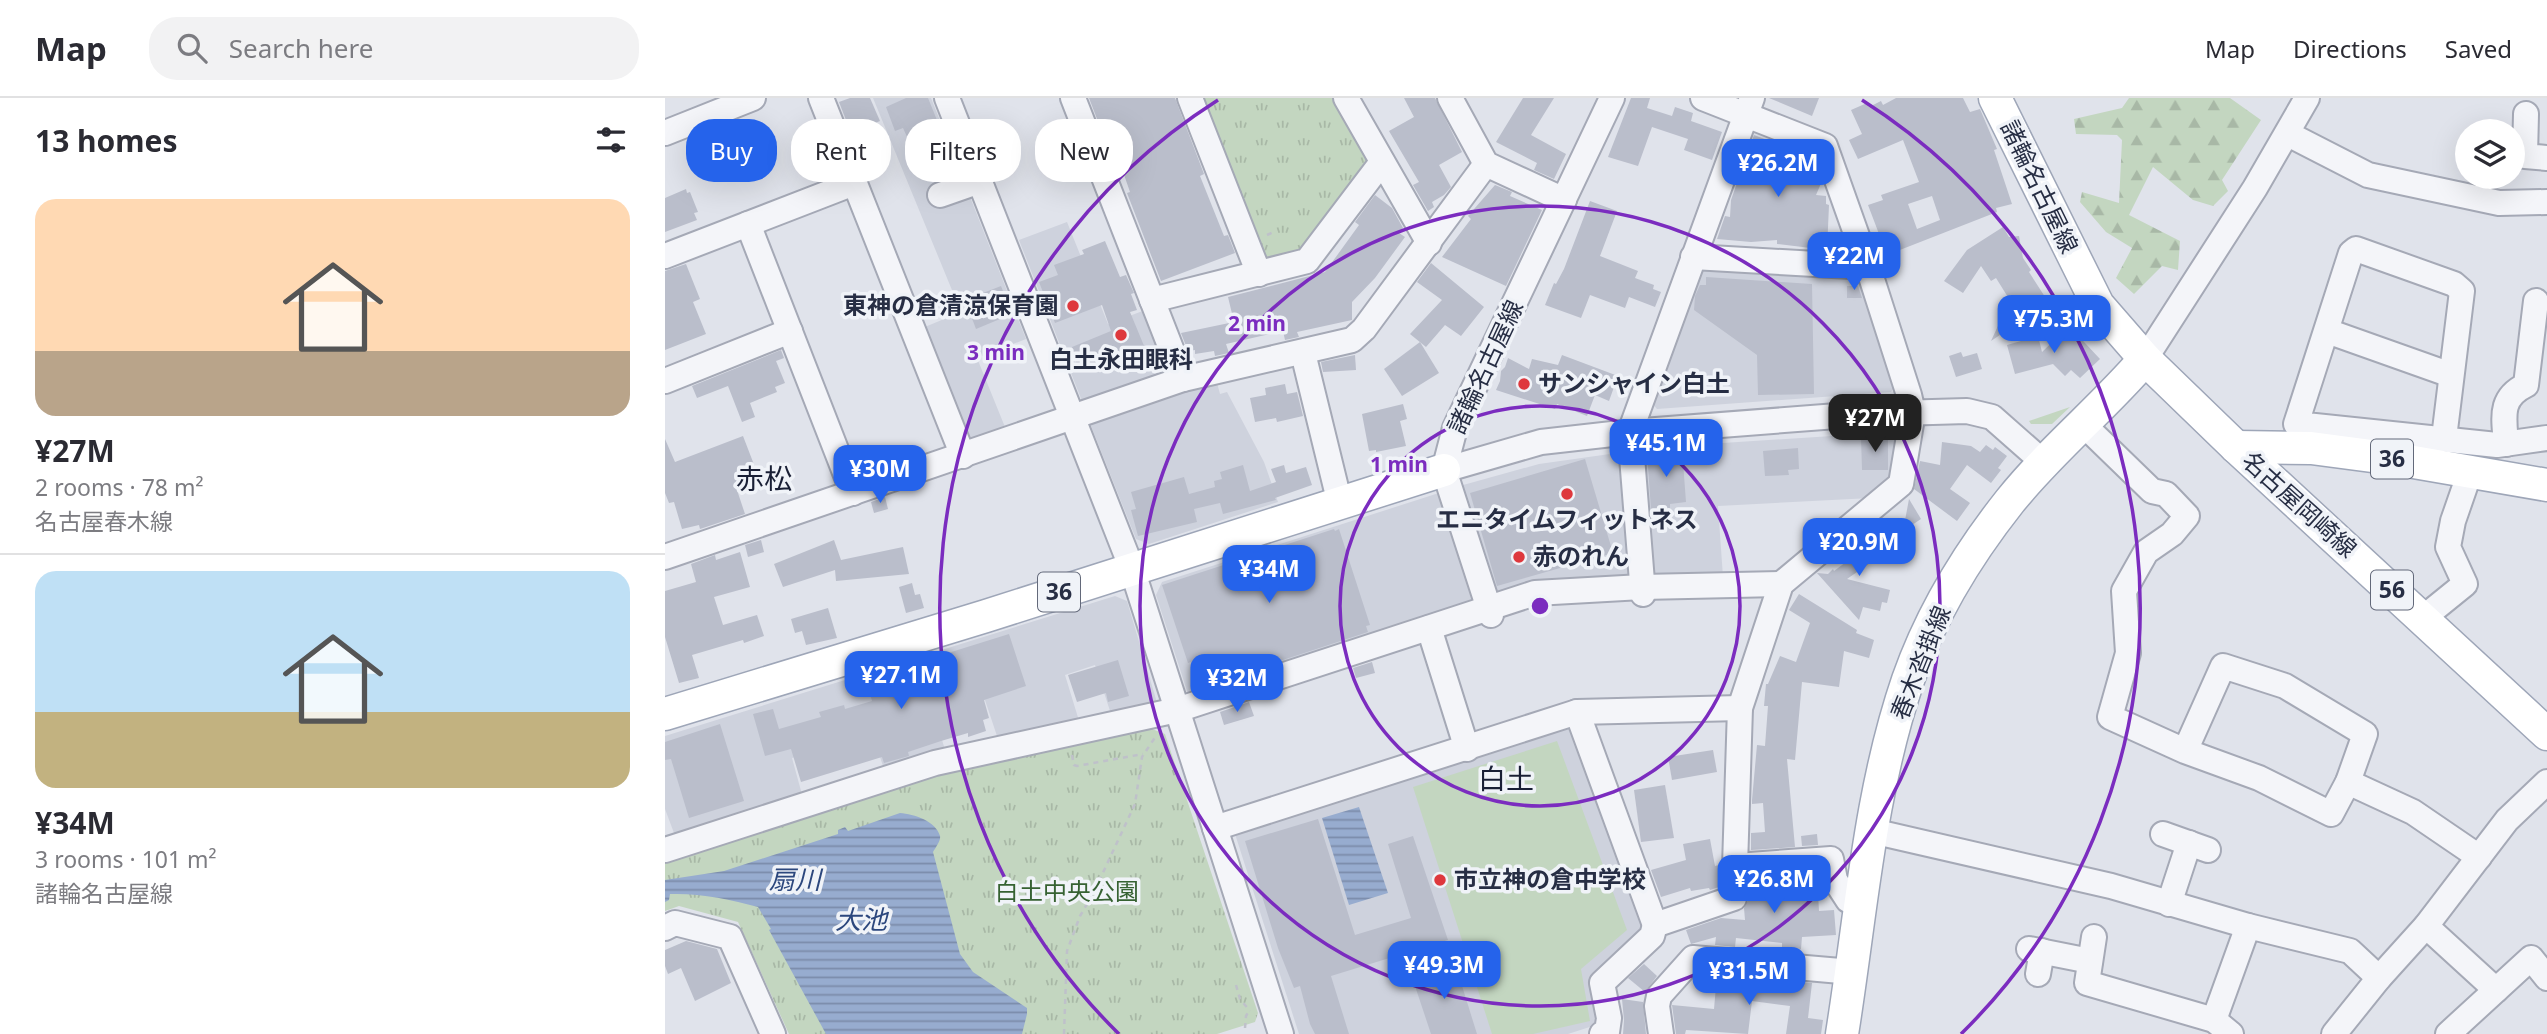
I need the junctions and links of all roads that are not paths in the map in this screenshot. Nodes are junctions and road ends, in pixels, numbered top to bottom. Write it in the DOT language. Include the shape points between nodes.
graph roads {
  1 [pos="754,98"];
  2 [pos="821,98"];
  3 [pos="947,98"];
  4 [pos="1073,98"];
  5 [pos="1190,98"];
  6 [pos="1346,98"];
  7 [pos="1450,98"];
  8 [pos="1612,98"];
  9 [pos="1703,98"];
  10 [pos="1995,98"];
  11 [pos="2307,98"];
  12 [pos="719,105"];
  13 [pos="1749,107"];
  14 [pos="2526,114"];
  15 [pos="955,119"];
  16 [pos="665,133"];
  17 [pos="2288,134"];
  18 [pos="2547,158"];
  19 [pos="1382,162"];
  20 [pos="1486,164"];
  21 [pos="977,182"];
  22 [pos="980,182"];
  23 [pos="854,183"];
  24 [pos="940,195"];
  25 [pos="1564,200"];
  26 [pos="2547,202"];
  27 [pos="748,224"];
  28 [pos="1429,243"];
  29 [pos="665,256"];
  30 [pos="1693,257"];
  31 [pos="1868,267"];
  32 [pos="1259,274"];
  33 [pos="1152,300"];
  34 [pos="2536,302"];
  35 [pos="790,331"];
  36 [pos="2327,331"];
  37 [pos="1303,353"];
  38 [pos="2144,359"];
  39 [pos="2451,375"];
  40 [pos="1183,379"];
  41 [pos="665,381"];
  42 [pos="1913,412"];
  43 [pos="1072,417"];
  44 [pos="2083,424"];
  45 [pos="1630,432"];
  46 [pos="2294,436"];
  47 [pos="2444,438"];
  48 [pos="2547,438"];
  49 [pos="2506,444"];
  50 [pos="2236,447"];
  51 [pos="963,456"];
  52 [pos="2043,462"];
  53 [pos="1444,470"];
  54 [pos="2470,472"];
  55 [pos="2547,485"];
  56 [pos="853,493"];
  57 [pos="1341,504"];
  58 [pos="665,557"];
  59 [pos="1132,569"];
  60 [pos="1781,584"];
  61 [pos="1643,591"];
  62 [pos="1489,612"];
  63 [pos="2423,618"];
  64 [pos="1429,628"];
  65 [pos="1740,708"];
  66 [pos="1177,710"];
  67 [pos="1577,712"];
  68 [pos="665,714"];
  69 [pos="2547,734"];
  70 [pos="1467,749"];
  71 [pos="2185,751"];
  72 [pos="2348,782"];
  73 [pos="2547,782"];
  74 [pos="1215,828"];
  75 [pos="1872,831"];
  76 [pos="2164,834"];
  77 [pos="665,849"];
  78 [pos="2479,857"];
  79 [pos="1737,866"];
  80 [pos="1862,903"];
  81 [pos="2169,904"];
  82 [pos="1655,925"];
  83 [pos="2248,926"];
  84 [pos="2425,926"];
  85 [pos="665,928"];
  86 [pos="2036,958"];
  87 [pos="1852,972"];
  88 [pos="2379,978"];
  89 [pos="2547,978"];
  90 [pos="2496,990"];
  91 [pos="1262,1027"];
  92 [pos="2223,1027"];
  93 [pos="773,1034"];
  94 [pos="1602,1034"];
  95 [pos="1661,1034"];
  96 [pos="1842,1034"];
  97 [pos="2334,1034"];
  98 [pos="2448,1034"];
  1 -- 12 [label="street"];
  2 -- 23 [label="street"];
  3 -- 15 [label="street"];
  4 -- 33 [label="street"];
  5 -- 32 [label="street"];
  6 -- 19 [label="street"];
  7 -- 20 [label="street"];
  8 -- 25 [label="street, 諸輪名古屋線"];
  9 -- 13 [label="street"];
  10 -- 38 [label="main road, 諸輪名古屋線" via="2098,305"];
  11 -- 17 [label="street"];
  12 -- 16 [label="street"];
  13 -- 30 [label="street"];
  13 -- 31 [label="street" via="1825,146"];
  14 -- 18 [label="street" via="2525,156"];
  17 -- 26 [label="street" via="2368,175 2499,203"];
  17 -- 38 [label="street"];
  19 -- 28 [label="street"];
  19 -- 32 [label="street" via="1307,261"];
  20 -- 25 [label="street"];
  20 -- 28 [label="street"];
  21 -- 24 [label="street"];
  22 -- 43 [label="street"];
  23 -- 27 [label="street"];
  23 -- 51 [label="street"];
  25 -- 53 [label="street, 諸輪名古屋線" via="1455,428"];
  27 -- 29 [label="street"];
  27 -- 35 [label="street"];
  28 -- 37 [label="street" via="1364,330 1352,340"];
  30 -- 31 [label="street"];
  30 -- 45 [label="street"];
  31 -- 42 [label="street"];
  32 -- 33 [label="street"];
  33 -- 40 [label="street"];
  34 -- 49 [label="street" via="2526,385 2512,392 2503,412"];
  35 -- 41 [label="street"];
  35 -- 56 [label="street"];
  36 -- 39 [label="street"];
  36 -- 39 [label="street" via="2356,249 2442,279 2462,291"];
  36 -- 46 [label="street"];
  37 -- 40 [label="street"];
  37 -- 57 [label="street"];
  38 -- 44 [label="main road, 春木沓掛線"];
  38 -- 50 [label="main road, 諸輪名古屋線"];
  39 -- 47 [label="street"];
  40 -- 43 [label="street"];
  42 -- 45 [label="street"];
  42 -- 52 [label="street" via="1967,411 1992,417"];
  42 -- 60 [label="street" via="1901,484"];
  43 -- 51 [label="street"];
  43 -- 59 [label="street"];
  44 -- 52 [label="main road, 春木沓掛線"];
  44 -- 71 [label="street" via="2152,491 2166,494 2187,516 2172,534 2146,552 2123,591 2128,653 2110,718"];
  45 -- 53 [label="street" via="1541,442"];
  45 -- 61 [label="street"];
  46 -- 47 [label="street"];
  46 -- 50 [label="main road, 36"];
  46 -- 54 [label="main road, 36"];
  47 -- 49 [label="street"];
  48 -- 49 [label="street"];
  50 -- 63 [label="main road, 名古屋岡崎線 / 56"];
  51 -- 56 [label="street"];
  52 -- 75 [label="main road, 春木沓掛線" via="1963,568 1933,623 1898,712"];
  53 -- 57 [label="main road, 36"];
  53 -- 62 [label="street"];
  54 -- 55 [label="main road, 36"];
  54 -- 63 [label="street" via="2448,547 2465,584"];
  56 -- 58 [label="street"];
  57 -- 59 [label="main road, 36"];
  59 -- 66 [label="street"];
  59 -- 68 [label="main road, 36"];
  60 -- 61 [label="street"];
  60 -- 65 [label="street"];
  61 -- 62 [label="street" via="1535,593"];
  62 -- 64 [label="street"];
  63 -- 69 [label="main road, 名古屋岡崎線 / 56"];
  64 -- 66 [label="street"];
  64 -- 70 [label="street"];
  65 -- 67 [label="street"];
  65 -- 79 [label="street"];
  66 -- 74 [label="street" via="1194,740 1213,799"];
  66 -- 77 [label="street" via="935,763"];
  67 -- 70 [label="street"];
  67 -- 82 [label="street"];
  70 -- 74 [label="street"];
  71 -- 72 [label="street" via="2259,778 2331,814"];
  71 -- 72 [label="street" via="2223,666 2285,686 2365,734"];
  72 -- 78 [label="street" via="2413,812"];
  73 -- 78 [label="street" via="2507,820"];
  74 -- 91 [label="street"];
  75 -- 80 [label="main road, 春木沓掛線"];
  75 -- 81 [label="street"];
  76 -- 81 [label="street" via="2199,846"];
  78 -- 84 [label="street"];
  79 -- 80 [label="street" via="1831,859 1835,880 1847,900"];
  79 -- 82 [label="street" via="1734,898"];
  80 -- 87 [label="main road, 春木沓掛線"];
  81 -- 83 [label="street"];
  82 -- 94 [label="street" via="1652,936 1602,983 1609,1018 1607,1032"];
  83 -- 88 [label="street" via="2350,951"];
  83 -- 92 [label="street"];
  84 -- 88 [label="street"];
  84 -- 90 [label="street"];
  85 -- 93 [label="street" via="675,923 730,937"];
  86 -- 92 [label="street" via="2092,949 2088,983"];
  87 -- 95 [label="street" via="1693,958 1659,996"];
  87 -- 96 [label="main road, 春木沓掛線"];
  88 -- 97 [label="street"];
  89 -- 90 [label="street" via="2531,958"];
  90 -- 98 [label="street"];
}
